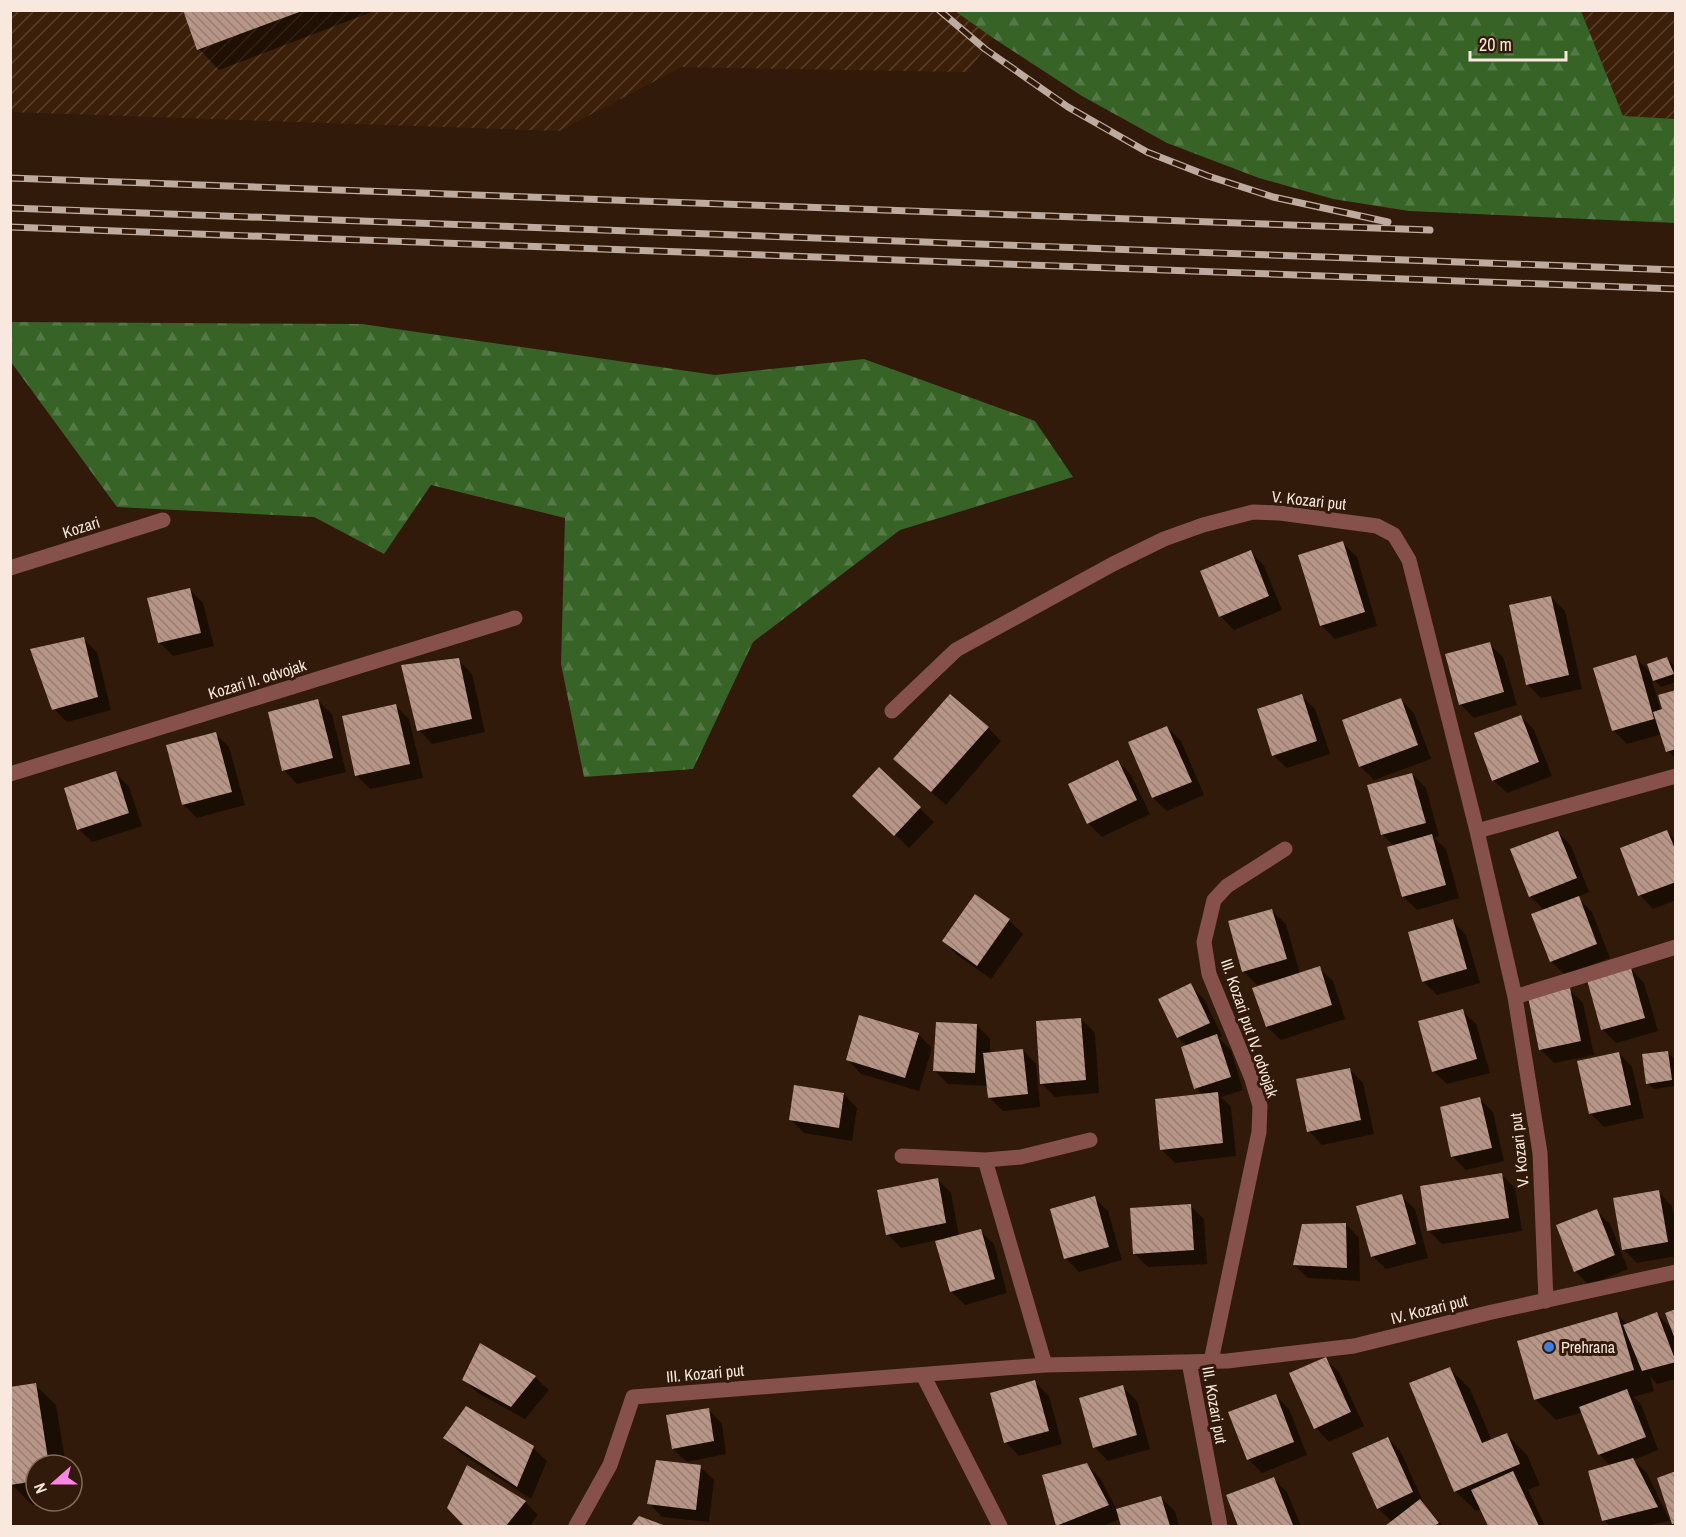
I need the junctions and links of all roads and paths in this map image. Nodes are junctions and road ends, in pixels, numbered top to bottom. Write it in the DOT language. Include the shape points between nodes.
graph roads {
  1 [pos="163,520"];
  2 [pos="10,568"];
  3 [pos="515,618"];
  4 [pos="892,711"];
  5 [pos="10,774"];
  6 [pos="1676,776"];
  7 [pos="1477,831"];
  8 [pos="1285,849"];
  9 [pos="1676,946"];
  10 [pos="1515,996"];
  11 [pos="1090,1140"];
  12 [pos="902,1156"];
  13 [pos="986,1160"];
  14 [pos="1676,1272"];
  15 [pos="1546,1301"];
  16 [pos="1211,1361"];
  17 [pos="1189,1362"];
  18 [pos="1045,1365"];
  19 [pos="923,1375"];
  20 [pos="576,1527"];
  21 [pos="1000,1527"];
  22 [pos="1220,1527"];
  1 -- 2 [label="street, Kozari"];
  3 -- 5 [label="street, Kozari II. odvojak"];
  4 -- 7 [label="street, V. Kozari put" via="956,650 1164,539 1253,512 1377,526 1394,535 1409,560"];
  6 -- 7 [label="street"];
  7 -- 10 [label="street, V. Kozari put"];
  8 -- 16 [label="street, III. Kozari put IV. odvojak" via="1227,885 1214,900 1204,942 1209,974 1260,1106 1259,1132"];
  9 -- 10 [label="street"];
  10 -- 15 [label="street, V. Kozari put" via="1540,1153"];
  11 -- 13 [label="street" via="1021,1157"];
  12 -- 13 [label="street"];
  13 -- 18 [label="street"];
  14 -- 15 [label="street, IV. Kozari put"];
  15 -- 16 [label="street, IV. Kozari put" via="1354,1346"];
  16 -- 17 [label="street, IV. Kozari put"];
  17 -- 18 [label="street, III. Kozari put"];
  17 -- 22 [label="street, III. Kozari put"];
  18 -- 19 [label="street, III. Kozari put"];
  19 -- 20 [label="street, III. Kozari put" via="633,1397 610,1466"];
  19 -- 21 [label="street"];
}
